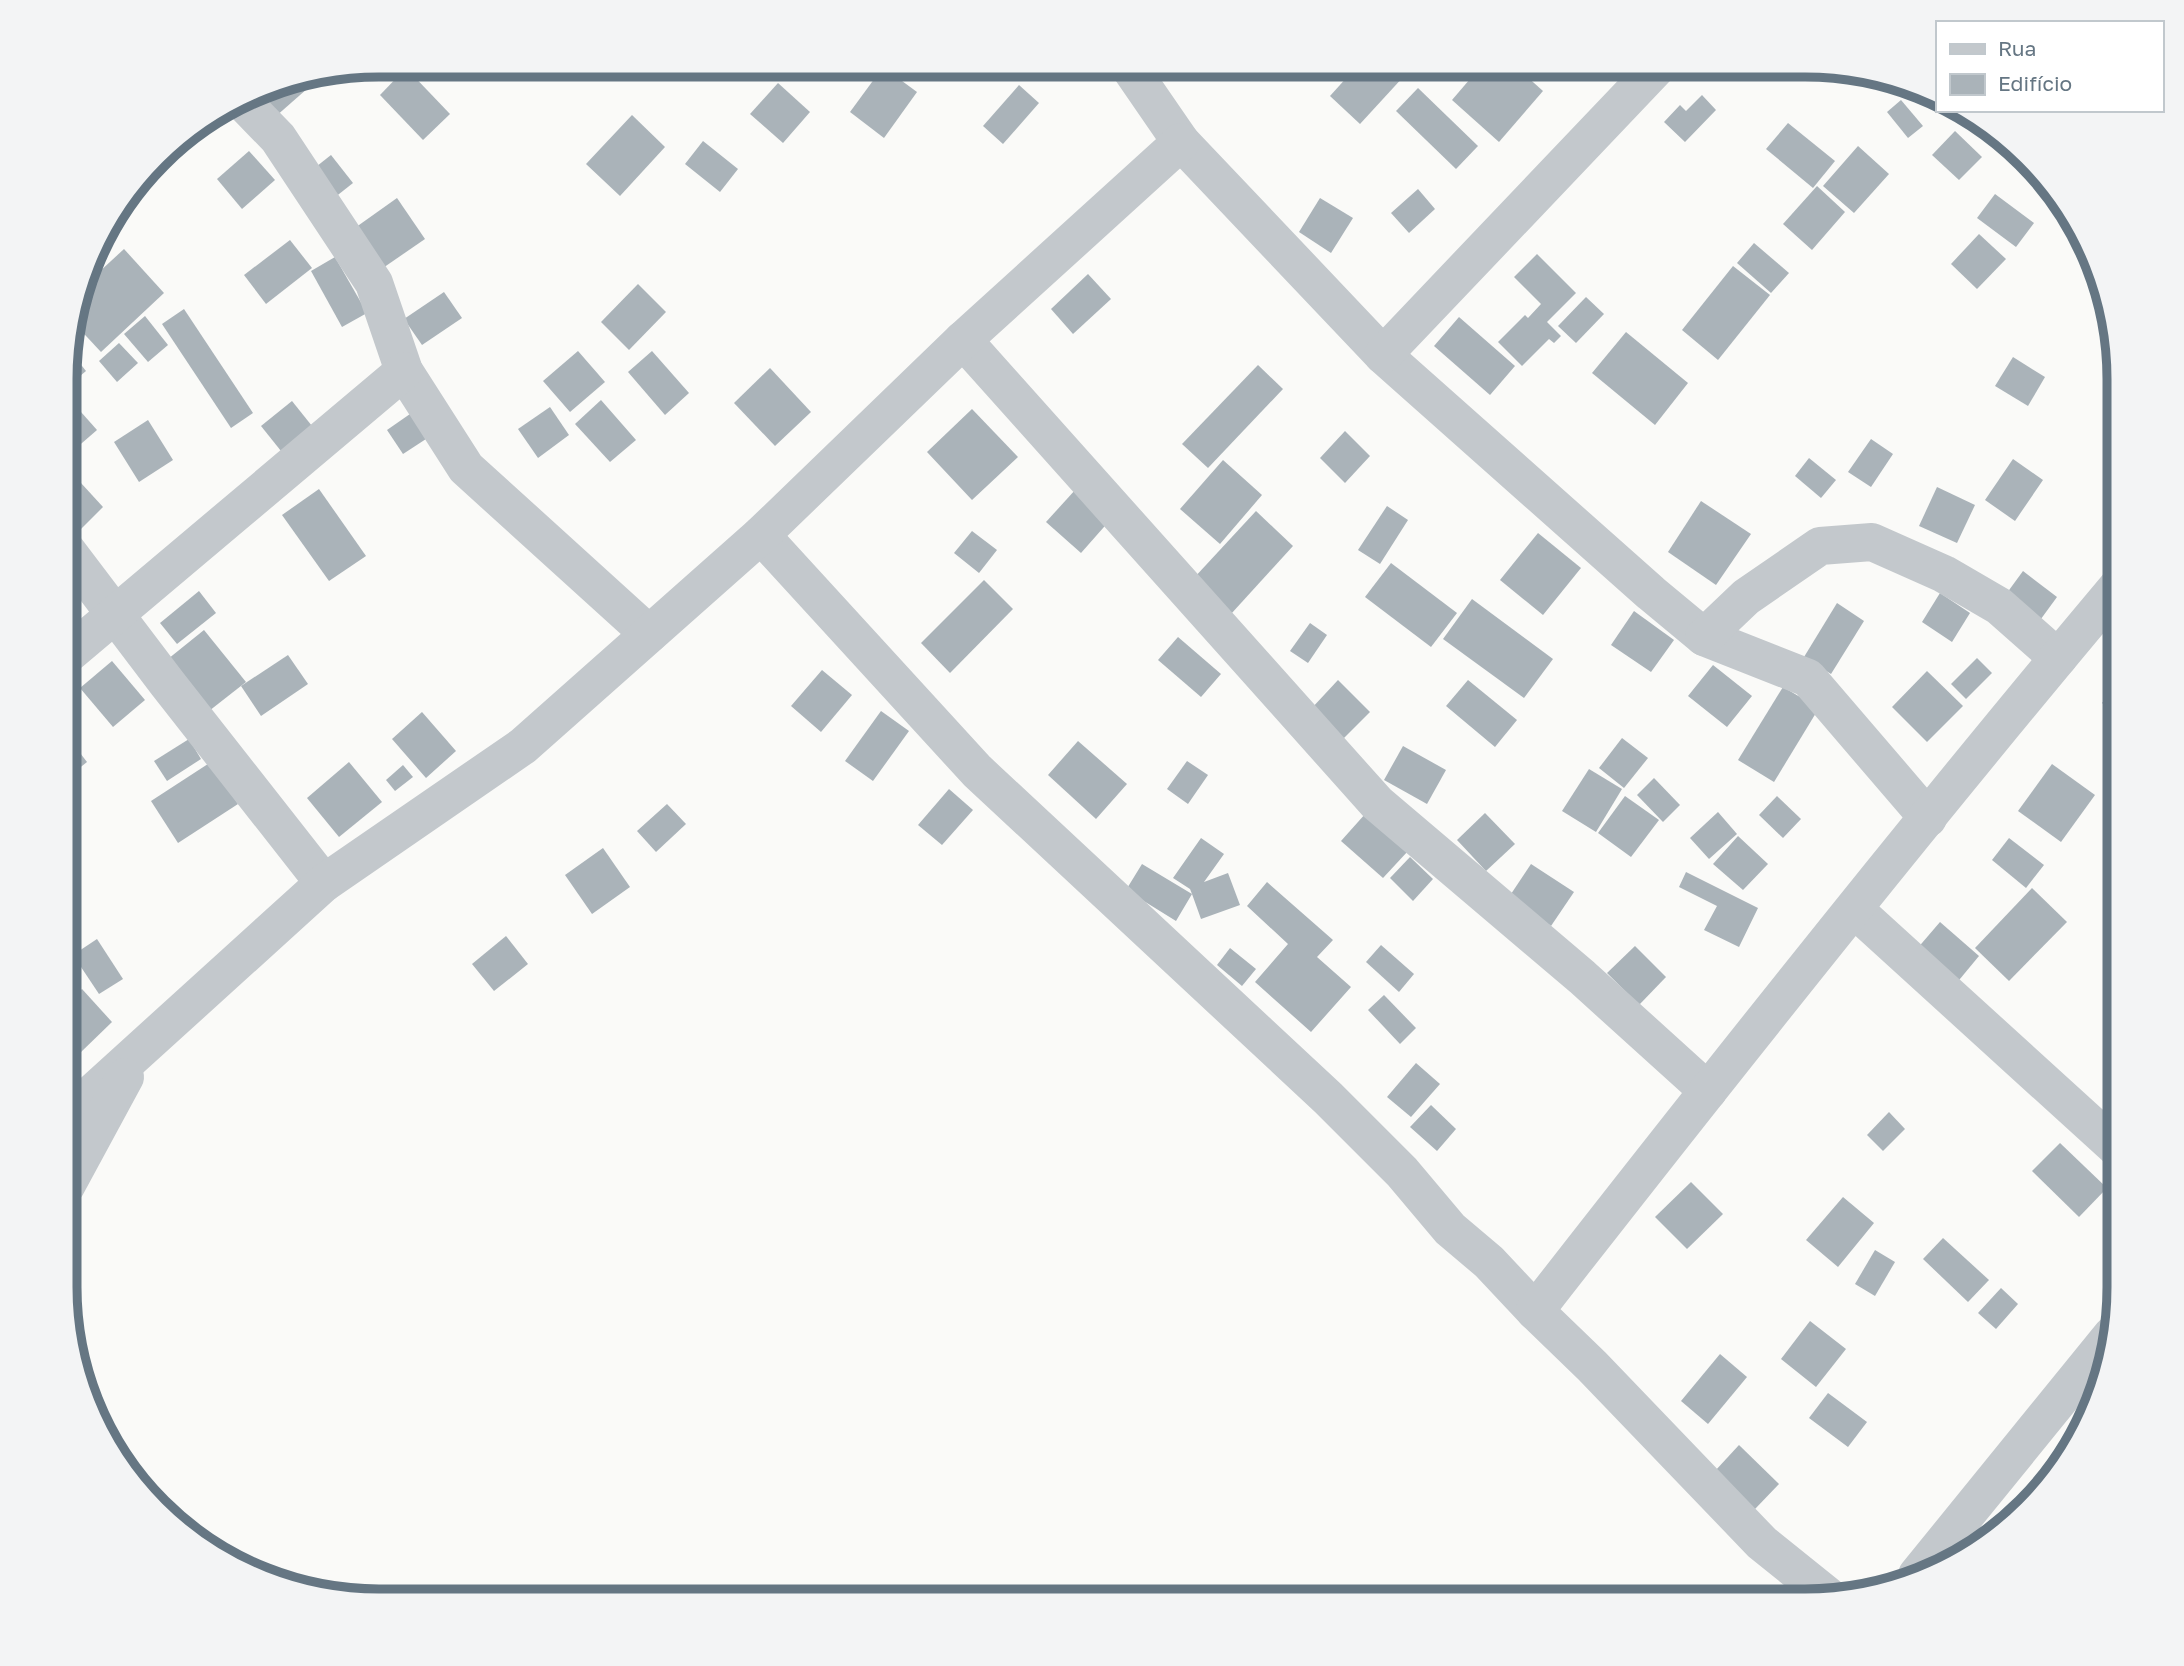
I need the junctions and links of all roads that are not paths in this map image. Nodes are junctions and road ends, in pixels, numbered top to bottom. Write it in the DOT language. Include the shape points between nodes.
graph roads {
  1 [pos="1136,77"];
  2 [pos="1648,77"];
  3 [pos="248,107"];
  4 [pos="1181,142"];
  5 [pos="963,340"];
  6 [pos="1383,355"];
  7 [pos="404,371"];
  8 [pos="761,535"];
  9 [pos="77,564"];
  10 [pos="2107,599"];
  11 [pos="115,613"];
  12 [pos="649,634"];
  13 [pos="1704,637"];
  14 [pos="77,646"];
  15 [pos="2058,658"];
  16 [pos="1928,818"];
  17 [pos="324,883"];
  18 [pos="1854,909"];
  19 [pos="139,1052"];
  20 [pos="1707,1090"];
  21 [pos="77,1107"];
  22 [pos="2107,1139"];
  23 [pos="77,1166"];
  24 [pos="1535,1311"];
  25 [pos="2100,1349"];
  26 [pos="1927,1563"];
  27 [pos="1818,1588"];
  1 -- 4 [label="street"];
  2 -- 6 [label="street"];
  3 -- 7 [label="street" via="278,138 374,283"];
  4 -- 5 [label="street"];
  4 -- 6 [label="street"];
  5 -- 8 [label="street"];
  5 -- 20 [label="street" via="1377,803 1582,976"];
  6 -- 13 [label="street"];
  7 -- 11 [label="street"];
  7 -- 12 [label="street" via="466,468"];
  8 -- 12 [label="street"];
  8 -- 24 [label="street" via="976,771 1328,1098 1402,1172 1450,1229"];
  9 -- 11 [label="street"];
  10 -- 15 [label="street"];
  11 -- 14 [label="street"];
  11 -- 17 [label="street"];
  12 -- 17 [label="street" via="523,746"];
  13 -- 15 [label="street" via="1746,597 1820,547 1872,542 1999,606"];
  13 -- 16 [label="street" via="1808,678"];
  15 -- 16 [label="street"];
  16 -- 18 [label="street"];
  17 -- 19 [label="street"];
  18 -- 20 [label="street"];
  18 -- 22 [label="street"];
  19 -- 21 [label="street"];
  19 -- 23 [label="street"];
  20 -- 24 [label="street"];
  24 -- 27 [label="street" via="1762,1543"];
  25 -- 26 [label="street"];
}
